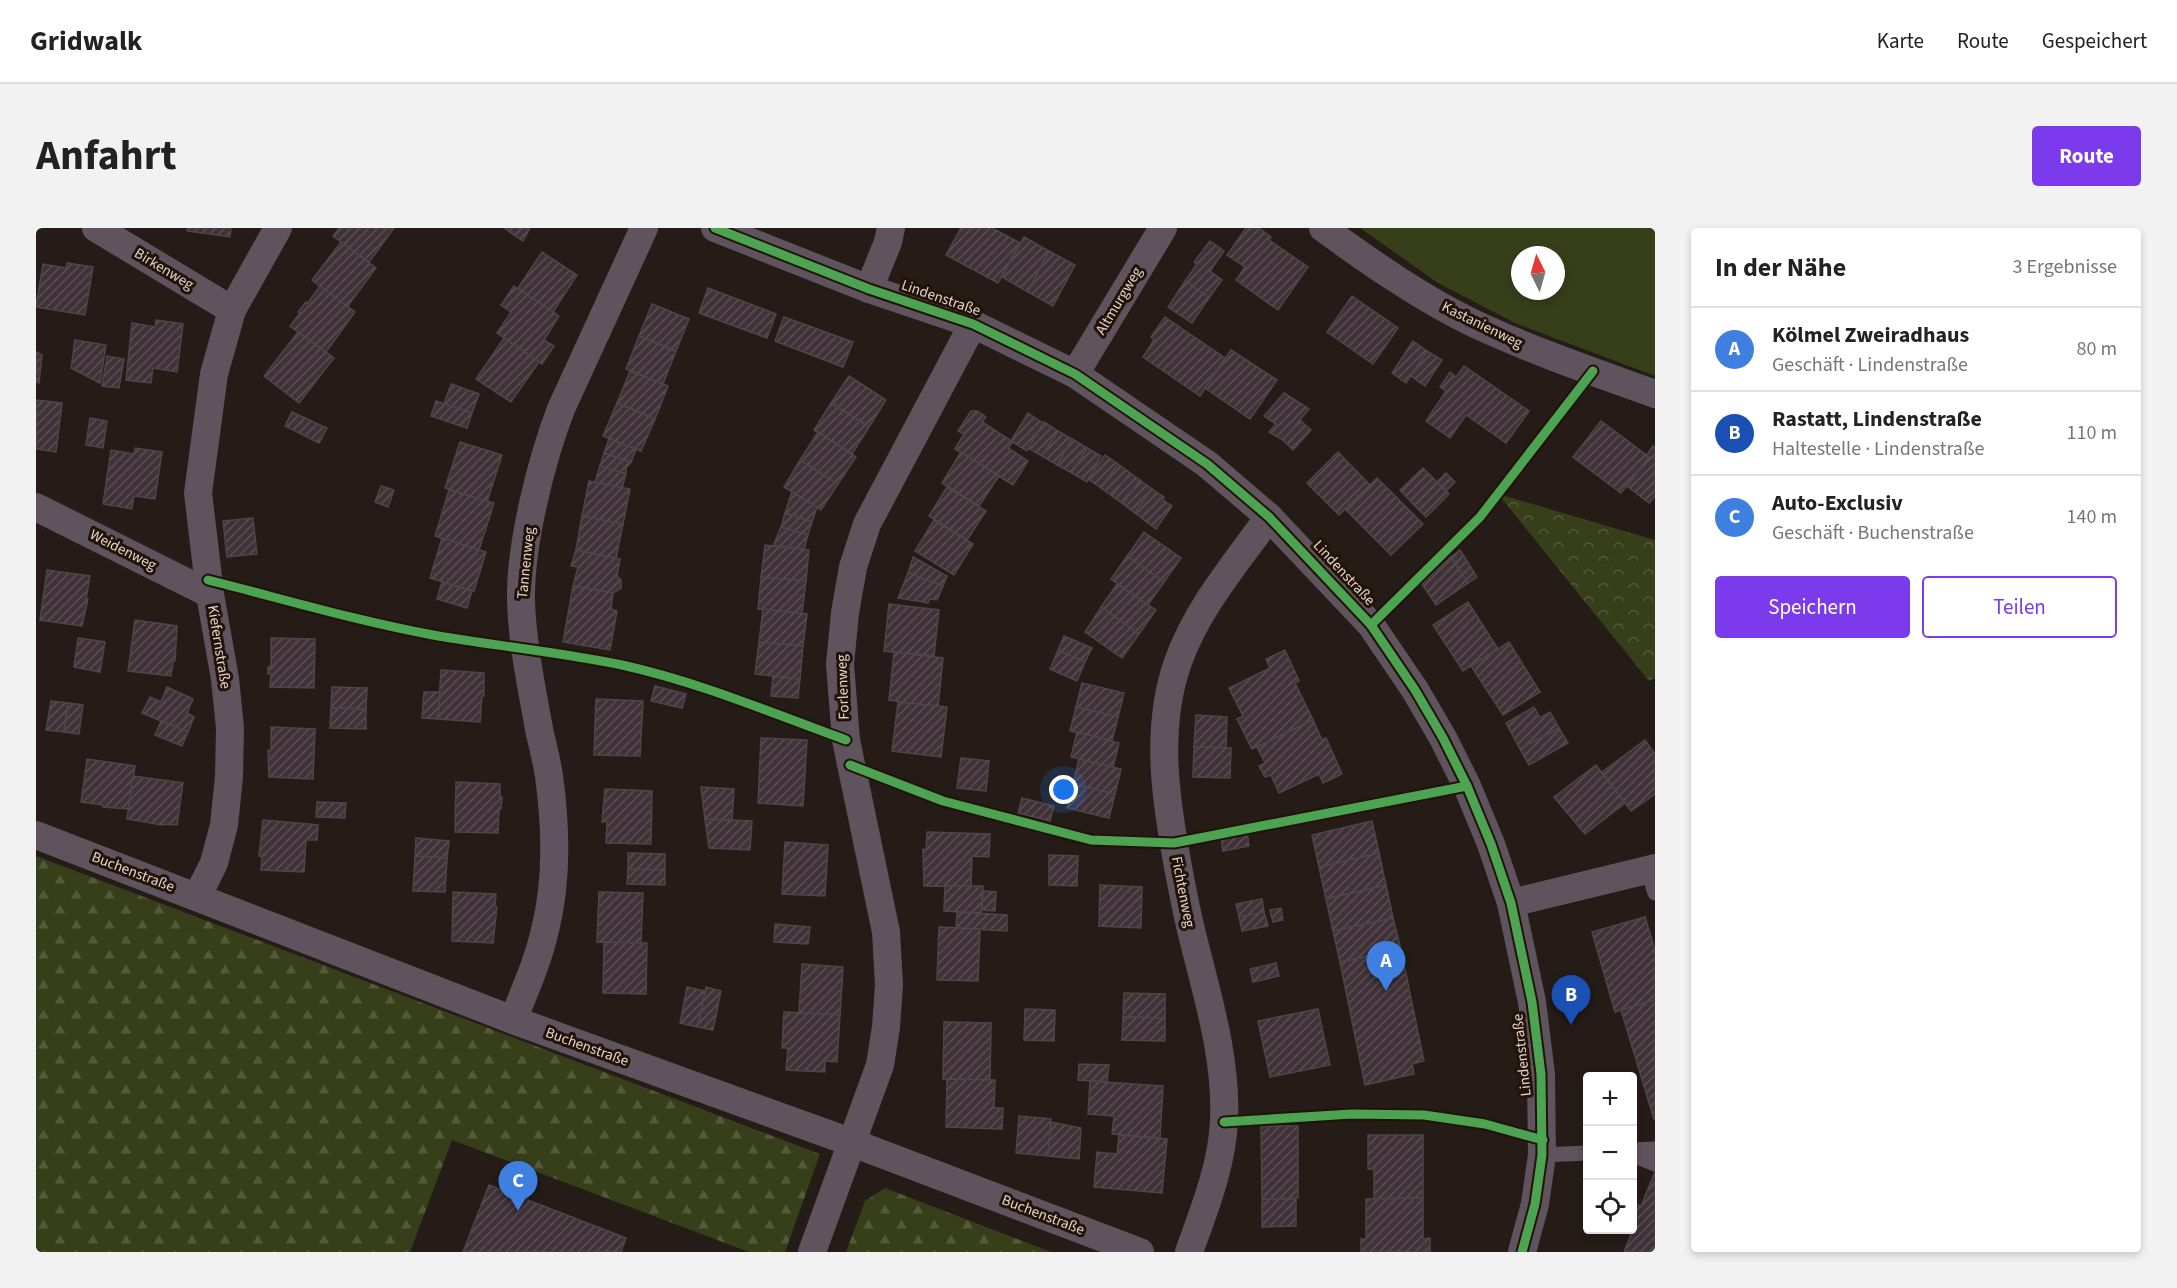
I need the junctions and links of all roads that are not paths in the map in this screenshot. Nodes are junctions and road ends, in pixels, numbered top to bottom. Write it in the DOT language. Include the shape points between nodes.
graph roads {
  1 [pos="96,228"];
  2 [pos="278,228"];
  3 [pos="645,228"];
  4 [pos="715,228"];
  5 [pos="891,228"];
  6 [pos="1163,228"];
  7 [pos="1323,228"];
  8 [pos="869,289"];
  9 [pos="232,310"];
  10 [pos="973,324"];
  11 [pos="1075,374"];
  12 [pos="1655,394"];
  13 [pos="36,507"];
  14 [pos="1269,517"];
  15 [pos="210,594"];
  16 [pos="36,835"];
  17 [pos="1653,877"];
  18 [pos="197,897"];
  19 [pos="1511,903"];
  20 [pos="513,1020"];
  21 [pos="853,1143"];
  22 [pos="1655,1149"];
  23 [pos="1637,1152"];
  24 [pos="1583,1153"];
  25 [pos="1542,1155"];
  26 [pos="1637,1155"];
  27 [pos="1655,1164"];
  28 [pos="812,1252"];
  29 [pos="1140,1252"];
  30 [pos="1189,1252"];
  31 [pos="1522,1252"];
  1 -- 9 [label="street, Birkenweg"];
  2 -- 9 [label="street, Kiefernstraße"];
  3 -- 20 [label="street, Tannenweg" via="550,437 525,553 521,599 525,647 549,774 554,875 546,929"];
  4 -- 8 [label="street, Lindenstraße"];
  5 -- 8 [label="street"];
  6 -- 11 [label="street, Altmurgweg"];
  7 -- 12 [label="street, Kastanienweg" via="1388,274 1472,322 1535,351"];
  8 -- 10 [label="street, Lindenstraße"];
  9 -- 15 [label="street, Kiefernstraße" via="214,374 198,493"];
  10 -- 11 [label="street, Lindenstraße"];
  10 -- 21 [label="street, Forlenweg" via="867,524 853,567 845,613 840,664 846,740 885,933 889,985 880,1065"];
  11 -- 14 [label="street, Lindenstraße" via="1207,464"];
  13 -- 15 [label="street, Weidenweg"];
  14 -- 19 [label="street, Lindenstraße" via="1371,625 1415,690 1467,786"];
  14 -- 30 [label="street, Fichtenweg" via="1191,630 1168,705 1165,784 1191,931 1217,1039 1224,1122 1217,1165"];
  15 -- 18 [label="street, Kiefernstraße" via="225,679 229,777 224,825 214,863"];
  16 -- 18 [label="street, Buchenstraße"];
  17 -- 19 [label="street"];
  18 -- 20 [label="street, Buchenstraße"];
  19 -- 25 [label="street, Lindenstraße" via="1532,1002 1541,1074"];
  20 -- 21 [label="street, Buchenstraße"];
  21 -- 28 [label="street, Forlenweg"];
  21 -- 29 [label="street, Buchenstraße"];
  22 -- 23 [label="lane"];
  24 -- 25 [label="lane"];
  25 -- 31 [label="street, Lindenstraße" via="1535,1204"];
  26 -- 27 [label="lane"];
}
